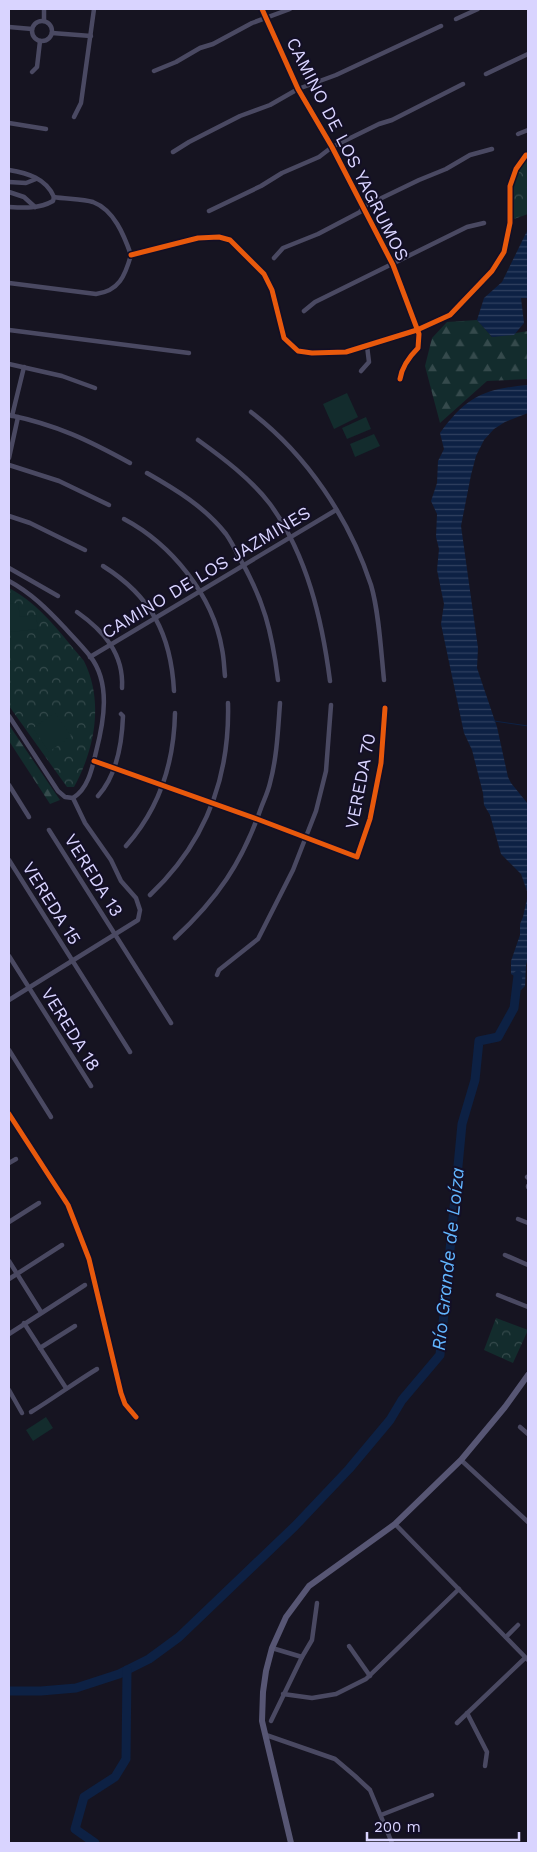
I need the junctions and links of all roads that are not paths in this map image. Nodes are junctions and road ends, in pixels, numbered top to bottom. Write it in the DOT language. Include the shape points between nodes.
graph roads {
  1 [pos="44,9"];
  2 [pos="94,9"];
  3 [pos="262,9"];
  4 [pos="290,9"];
  5 [pos="478,9"];
  6 [pos="266,17"];
  7 [pos="456,19"];
  8 [pos="44,21"];
  9 [pos="441,26"];
  10 [pos="9,27"];
  11 [pos="32,29"];
  12 [pos="52,33"];
  13 [pos="92,36"];
  14 [pos="40,41"];
  15 [pos="528,54"];
  16 [pos="154,70"];
  17 [pos="32,72"];
  18 [pos="486,74"];
  19 [pos="463,84"];
  20 [pos="298,89"];
  21 [pos="74,117"];
  22 [pos="9,123"];
  23 [pos="46,129"];
  24 [pos="528,130"];
  25 [pos="518,134"];
  26 [pos="332,147"];
  27 [pos="492,149"];
  28 [pos="173,152"];
  29 [pos="528,154"];
  30 [pos="9,170"];
  31 [pos="36,178"];
  32 [pos="9,182"];
  33 [pos="9,192"];
  34 [pos="54,197"];
  35 [pos="9,207"];
  36 [pos="34,207"];
  37 [pos="363,208"];
  38 [pos="209,211"];
  39 [pos="484,223"];
  40 [pos="131,255"];
  41 [pos="274,258"];
  42 [pos="392,264"];
  43 [pos="9,283"];
  44 [pos="304,311"];
  45 [pos="9,330"];
  46 [pos="417,330"];
  47 [pos="367,346"];
  48 [pos="189,353"];
  49 [pos="9,364"];
  50 [pos="24,367"];
  51 [pos="361,371"];
  52 [pos="400,379"];
  53 [pos="95,388"];
  54 [pos="251,412"];
  55 [pos="11,416"];
  56 [pos="18,417"];
  57 [pos="198,440"];
  58 [pos="9,458"];
  59 [pos="130,463"];
  60 [pos="9,465"];
  61 [pos="147,473"];
  62 [pos="108,505"];
  63 [pos="336,510"];
  64 [pos="9,516"];
  65 [pos="124,518"];
  66 [pos="290,538"];
  67 [pos="85,550"];
  68 [pos="244,565"];
  69 [pos="103,566"];
  70 [pos="9,568"];
  71 [pos="24,575"];
  72 [pos="9,581"];
  73 [pos="19,586"];
  74 [pos="200,591"];
  75 [pos="58,596"];
  76 [pos="77,612"];
  77 [pos="155,618"];
  78 [pos="111,644"];
  79 [pos="90,657"];
  80 [pos="225,676"];
  81 [pos="278,680"];
  82 [pos="384,680"];
  83 [pos="330,681"];
  84 [pos="122,688"];
  85 [pos="174,691"];
  86 [pos="228,703"];
  87 [pos="280,703"];
  88 [pos="331,706"];
  89 [pos="385,708"];
  90 [pos="175,713"];
  91 [pos="120,714"];
  92 [pos="9,716"];
  93 [pos="94,761"];
  94 [pos="114,768"];
  95 [pos="9,785"];
  96 [pos="163,786"];
  97 [pos="98,796"];
  98 [pos="72,798"];
  99 [pos="212,804"];
  100 [pos="29,817"];
  101 [pos="257,819"];
  102 [pos="49,830"];
  103 [pos="306,839"];
  104 [pos="126,846"];
  105 [pos="9,860"];
  106 [pos="150,895"];
  107 [pos="115,934"];
  108 [pos="175,938"];
  109 [pos="9,956"];
  110 [pos="73,961"];
  111 [pos="217,975"];
  112 [pos="29,988"];
  113 [pos="9,1000"];
  114 [pos="172,1023"];
  115 [pos="9,1050"];
  116 [pos="130,1052"];
  117 [pos="91,1086"];
  118 [pos="9,1114"];
  119 [pos="51,1117"];
  120 [pos="16,1159"];
  121 [pos="9,1163"];
  122 [pos="39,1203"];
  123 [pos="518,1219"];
  124 [pos="9,1222"];
  125 [pos="528,1223"];
  126 [pos="62,1245"];
  127 [pos="504,1255"];
  128 [pos="9,1261"];
  129 [pos="528,1265"];
  130 [pos="17,1274"];
  131 [pos="9,1279"];
  132 [pos="85,1286"];
  133 [pos="498,1295"];
  134 [pos="528,1306"];
  135 [pos="42,1312"];
  136 [pos="24,1324"];
  137 [pos="75,1326"];
  138 [pos="9,1334"];
  139 [pos="40,1348"];
  140 [pos="97,1369"];
  141 [pos="527,1378"];
  142 [pos="66,1388"];
  143 [pos="9,1390"];
  144 [pos="31,1412"];
  145 [pos="22,1413"];
  146 [pos="136,1417"];
  147 [pos="520,1427"];
  148 [pos="528,1434"];
  149 [pos="461,1460"];
  150 [pos="528,1522"];
  151 [pos="395,1524"];
  152 [pos="459,1589"];
  153 [pos="317,1603"];
  154 [pos="518,1625"];
  155 [pos="506,1637"];
  156 [pos="349,1646"];
  157 [pos="272,1648"];
  158 [pos="302,1657"];
  159 [pos="527,1659"];
  160 [pos="370,1676"];
  161 [pos="283,1694"];
  162 [pos="467,1713"];
  163 [pos="271,1721"];
  164 [pos="457,1723"];
  165 [pos="266,1735"];
  166 [pos="485,1766"];
  167 [pos="432,1795"];
  168 [pos="381,1815"];
  169 [pos="291,1843"];
  170 [pos="392,1843"];
  1 -- 8 [label="street"];
  2 -- 13 [label="street"];
  3 -- 6 [label="street, CAMINO DE LOS YAGRUMOS"];
  4 -- 6 [label="street"];
  5 -- 7 [label="street"];
  6 -- 16 [label="street"];
  6 -- 20 [label="street, CAMINO DE LOS YAGRUMOS"];
  8 -- 11 [label="street" via="36,22"];
  8 -- 12 [label="street" via="50,25"];
  9 -- 20 [label="street" via="336,75"];
  10 -- 11 [label="street"];
  11 -- 14 [label="street"];
  12 -- 13 [label="street"];
  12 -- 14 [label="street" via="48,39"];
  13 -- 21 [label="street" via="81,103"];
  14 -- 17 [label="street" via="37,67"];
  15 -- 18 [label="street"];
  19 -- 26 [label="street"];
  20 -- 26 [label="street, CAMINO DE LOS YAGRUMOS"];
  20 -- 28 [label="street"];
  22 -- 23 [label="street"];
  24 -- 25 [label="street"];
  26 -- 37 [label="street, CAMINO DE LOS YAGRUMOS"];
  26 -- 38 [label="street" via="319,157"];
  27 -- 37 [label="street" via="470,155"];
  29 -- 46 [label="street" via="516,169 510,186 510,223 504,252 492,271 450,315"];
  30 -- 31 [label="street"];
  31 -- 32 [label="street" via="26,183"];
  31 -- 34 [label="street" via="50,187"];
  33 -- 36 [label="street" via="24,197"];
  34 -- 36 [label="street" via="53,201"];
  34 -- 40 [label="street" via="93,202 106,211 123,234"];
  35 -- 36 [label="street"];
  37 -- 41 [label="street" via="318,234 284,248"];
  37 -- 42 [label="street, CAMINO DE LOS YAGRUMOS"];
  39 -- 42 [label="street" via="467,227"];
  40 -- 43 [label="street" via="116,287 107,292 96,294"];
  40 -- 47 [label="street" via="198,238 230,240 264,274 272,290 284,338 298,350 346,352"];
  42 -- 44 [label="street"];
  42 -- 46 [label="street, CAMINO DE LOS YAGRUMOS"];
  45 -- 48 [label="street"];
  46 -- 47 [label="street"];
  46 -- 52 [label="street" via="418,348 408,358"];
  47 -- 51 [label="street" via="369,362"];
  49 -- 50 [label="street"];
  50 -- 53 [label="street"];
  50 -- 55 [label="street"];
  54 -- 63 [label="street" via="290,446 314,474"];
  55 -- 56 [label="street"];
  56 -- 58 [label="street"];
  56 -- 59 [label="street" via="51,425"];
  57 -- 66 [label="street" via="238,471 269,503"];
  60 -- 62 [label="street" via="58,480"];
  61 -- 68 [label="street" via="200,508 226,534"];
  63 -- 66 [label="street, CAMINO DE LOS JAZMINES"];
  63 -- 82 [label="street" via="350,534 371,586"];
  64 -- 67 [label="street" via="30,522"];
  65 -- 74 [label="street" via="161,544"];
  66 -- 68 [label="street, CAMINO DE LOS JAZMINES"];
  66 -- 83 [label="street" via="318,610"];
  68 -- 74 [label="street, CAMINO DE LOS JAZMINES"];
  68 -- 81 [label="street" via="265,610"];
  69 -- 77 [label="street" via="120,576 139,594"];
  70 -- 71 [label="street"];
  71 -- 73 [label="street"];
  71 -- 75 [label="street"];
  72 -- 73 [label="street"];
  73 -- 79 [label="street" via="45,606"];
  74 -- 77 [label="street, CAMINO DE LOS JAZMINES"];
  74 -- 80 [label="street" via="222,648"];
  76 -- 78 [label="street" via="95,624"];
  77 -- 78 [label="street, CAMINO DE LOS JAZMINES"];
  77 -- 85 [label="street" via="168,645"];
  78 -- 79 [label="street, CAMINO DE LOS JAZMINES"];
  78 -- 84 [label="street" via="117,654"];
  79 -- 93 [label="street" via="100,678 104,698 102,730"];
  86 -- 99 [label="street" via="229,731"];
  87 -- 101 [label="street" via="270,783"];
  88 -- 103 [label="street" via="326,771"];
  89 -- 103 [label="street, VEREDA 70" via="381,763 370,819 357,858"];
  90 -- 96 [label="street" via="173,743"];
  91 -- 94 [label="street" via="123,716 122,736"];
  92 -- 98 [label="street" via="58,791"];
  93 -- 94 [label="street"];
  93 -- 98 [label="street" via="80,793"];
  94 -- 96 [label="street"];
  94 -- 97 [label="street"];
  95 -- 100 [label="street"];
  96 -- 99 [label="street"];
  96 -- 104 [label="street" via="143,824"];
  98 -- 107 [label="street" via="121,881 136,898 140,910 138,920"];
  99 -- 101 [label="street"];
  99 -- 106 [label="street" via="180,863"];
  101 -- 103 [label="street"];
  101 -- 108 [label="street" via="242,853 216,896"];
  102 -- 107 [label="street, VEREDA 13"];
  103 -- 111 [label="street" via="258,939"];
  105 -- 110 [label="street, VEREDA 15"];
  107 -- 110 [label="street"];
  107 -- 114 [label="street, VEREDA 13"];
  109 -- 112 [label="street, VEREDA 18"];
  110 -- 112 [label="street"];
  110 -- 116 [label="street, VEREDA 15"];
  112 -- 113 [label="street"];
  112 -- 117 [label="street, VEREDA 18"];
  115 -- 119 [label="street"];
  118 -- 146 [label="street" via="68,1205 89,1258 121,1393"];
  120 -- 121 [label="street"];
  122 -- 124 [label="street"];
  123 -- 125 [label="street"];
  126 -- 130 [label="street"];
  127 -- 129 [label="street"];
  128 -- 130 [label="street"];
  130 -- 131 [label="street"];
  130 -- 135 [label="street"];
  132 -- 135 [label="street"];
  133 -- 134 [label="street"];
  135 -- 136 [label="street"];
  136 -- 138 [label="street"];
  136 -- 139 [label="street"];
  137 -- 139 [label="street"];
  139 -- 142 [label="street"];
  140 -- 142 [label="street"];
  141 -- 149 [label="main road"];
  142 -- 144 [label="street"];
  143 -- 145 [label="street"];
  147 -- 148 [label="street"];
  149 -- 150 [label="street"];
  149 -- 151 [label="main road"];
  151 -- 152 [label="street"];
  151 -- 157 [label="main road" via="309,1586 286,1617"];
  152 -- 155 [label="street"];
  152 -- 160 [label="street"];
  153 -- 158 [label="street" via="312,1640"];
  154 -- 155 [label="street"];
  155 -- 159 [label="street"];
  156 -- 160 [label="street"];
  157 -- 158 [label="street"];
  157 -- 165 [label="main road" via="263,1692 262,1721"];
  158 -- 161 [label="street"];
  159 -- 162 [label="street"];
  160 -- 161 [label="street" via="336,1694 312,1698"];
  161 -- 163 [label="street"];
  162 -- 164 [label="street"];
  162 -- 166 [label="street" via="487,1752"];
  165 -- 168 [label="street" via="335,1760 370,1790"];
  165 -- 169 [label="main road"];
  167 -- 168 [label="street"];
  168 -- 170 [label="street"];
}
